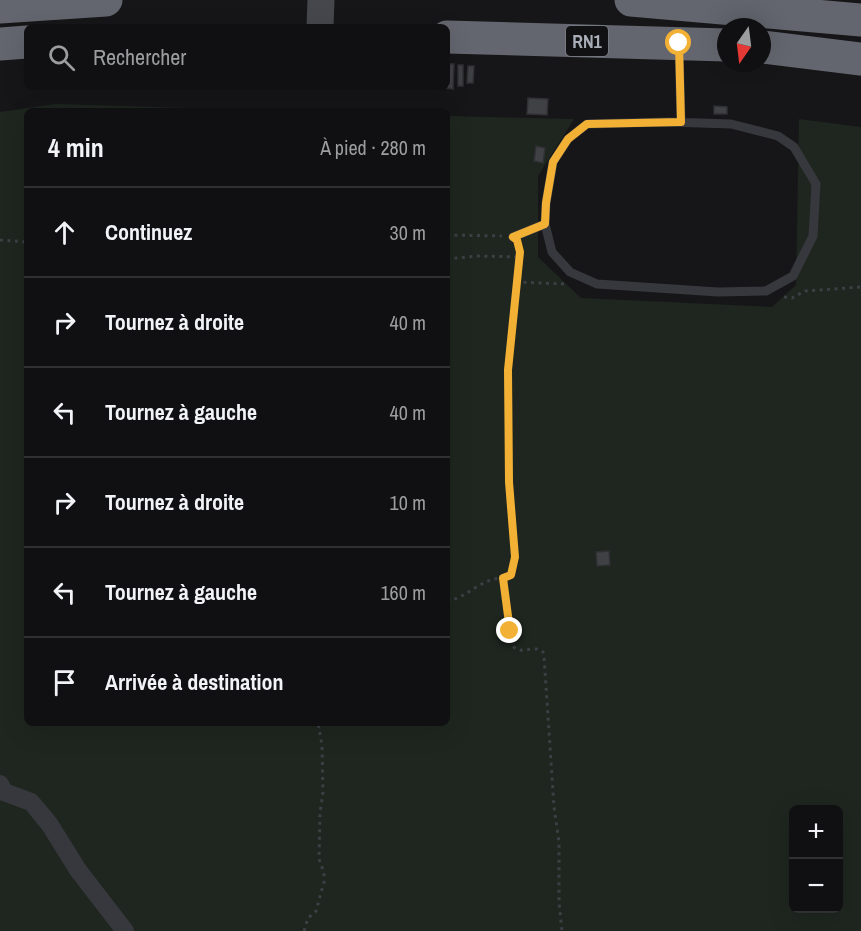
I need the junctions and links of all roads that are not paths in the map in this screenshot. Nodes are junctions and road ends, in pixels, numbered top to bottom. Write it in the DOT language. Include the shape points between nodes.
graph roads {
  1 [pos="106,0"];
  2 [pos="321,0"];
  3 [pos="631,0"];
  4 [pos="771,6"];
  5 [pos="0,7"];
  6 [pos="861,20"];
  7 [pos="320,24"];
  8 [pos="450,37"];
  9 [pos="24,42"];
  10 [pos="679,43"];
  11 [pos="0,44"];
  12 [pos="717,45"];
  13 [pos="771,47"];
  14 [pos="861,59"];
  15 [pos="681,122"];
  16 [pos="545,224"];
  17 [pos="513,237"];
  18 [pos="0,784"];
  19 [pos="125,931"];
  1 -- 5 [label="highway"];
  2 -- 7 [label="street"];
  3 -- 4 [label="highway"];
  4 -- 6 [label="highway"];
  8 -- 10 [label="highway, RN1"];
  9 -- 11 [label="highway"];
  10 -- 12 [label="highway, RN1"];
  10 -- 15 [label="lane"];
  13 -- 14 [label="highway"];
  15 -- 16 [label="lane" via="587,124 568,139 553,162"];
  15 -- 16 [label="lane" via="731,124 778,136 794,147 816,184 813,236 793,276 766,291 597,284 570,272 552,252"];
  16 -- 17 [label="lane"];
  18 -- 19 [label="street" via="4,792 30,802 37,809"];
}
